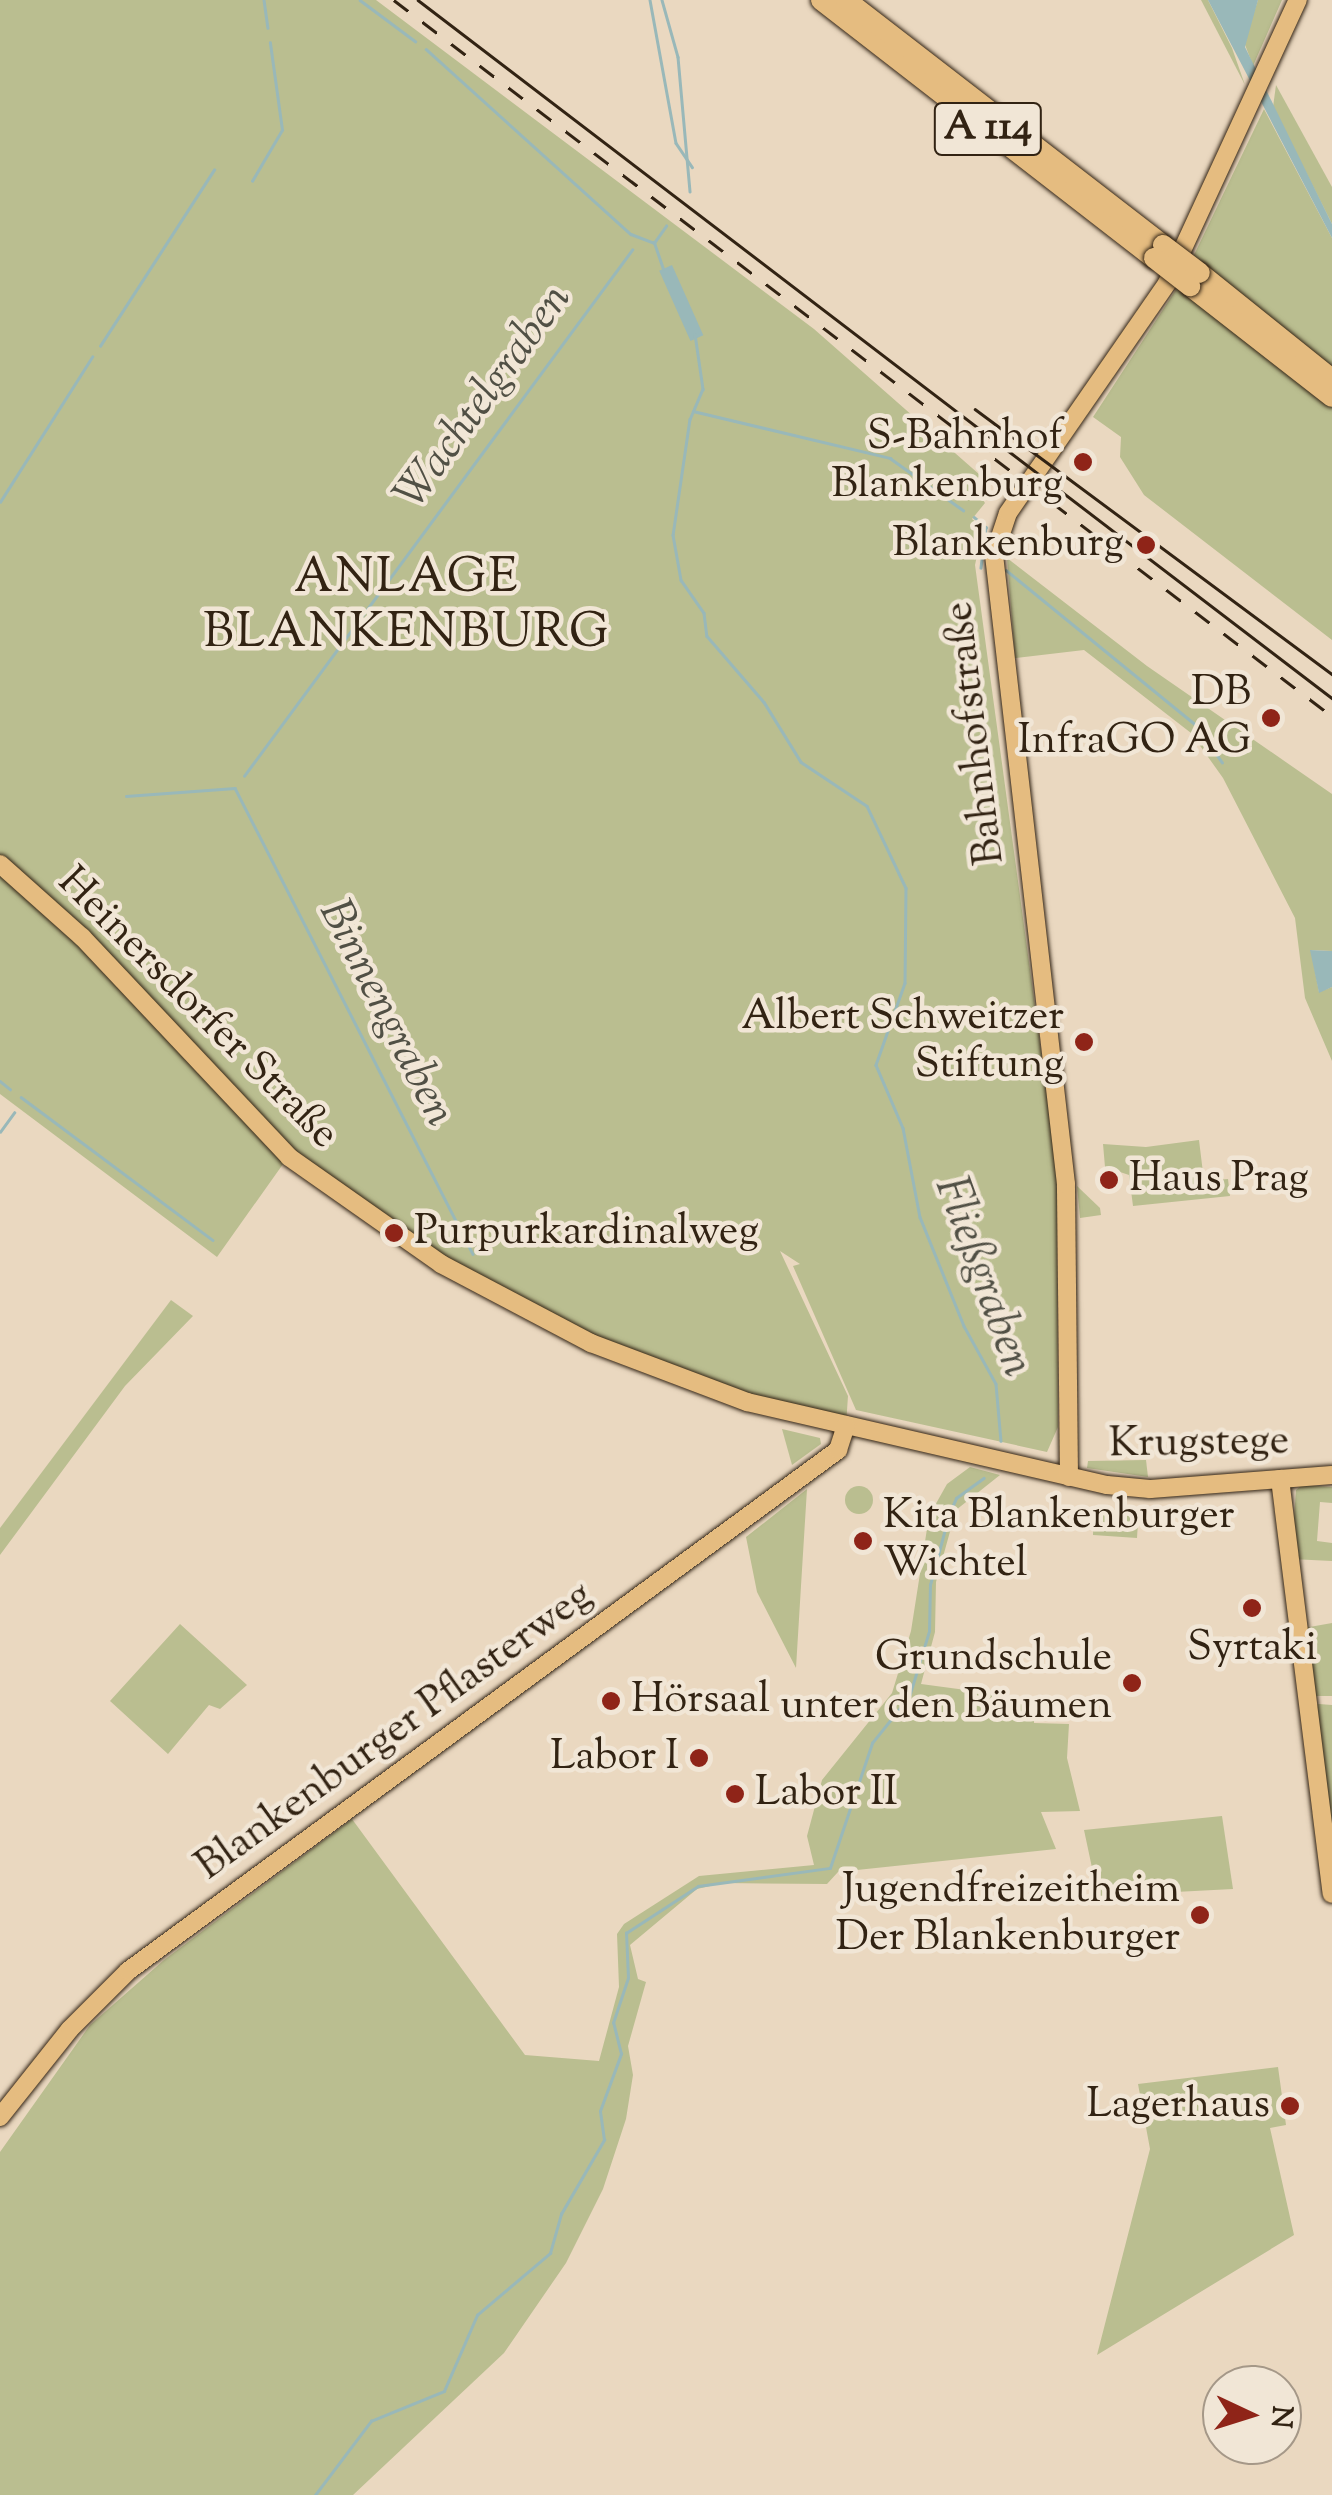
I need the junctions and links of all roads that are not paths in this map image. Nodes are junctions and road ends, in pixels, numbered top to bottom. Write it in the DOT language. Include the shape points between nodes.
graph roads {
  1 [pos="821,0"];
  2 [pos="846,0"];
  3 [pos="1298,0"];
  4 [pos="1158,252"];
  5 [pos="1195,280"];
  6 [pos="1332,379"];
  7 [pos="1332,397"];
  8 [pos="0,864"];
  9 [pos="846,1424"];
  10 [pos="1332,1475"];
  11 [pos="1069,1477"];
  12 [pos="1280,1479"];
  13 [pos="1332,1894"];
  14 [pos="0,2117"];
  1 -- 4 [label="highway, A 114"];
  2 -- 4 [label="highway, A 114"];
  3 -- 11 [label="main road, Bahnhofstraße" via="1156,302 1008,513 994,555 1066,1184"];
  4 -- 5 [label="highway, A 114, bridge"];
  5 -- 6 [label="highway, A 114"];
  5 -- 7 [label="highway, A 114"];
  8 -- 9 [label="main road, Heinersdorfer Straße" via="110,966 230,1101 360,1211 491,1294 591,1343 747,1402"];
  9 -- 11 [label="main road, Heinersdorfer Straße"];
  9 -- 14 [label="main road, Blankenburger Pflasterweg" via="838,1450 128,1971 70,2029"];
  10 -- 12 [label="main road, Krugstege"];
  11 -- 12 [label="main road, Krugstege" via="1150,1489"];
  12 -- 13 [label="main road"];
}
